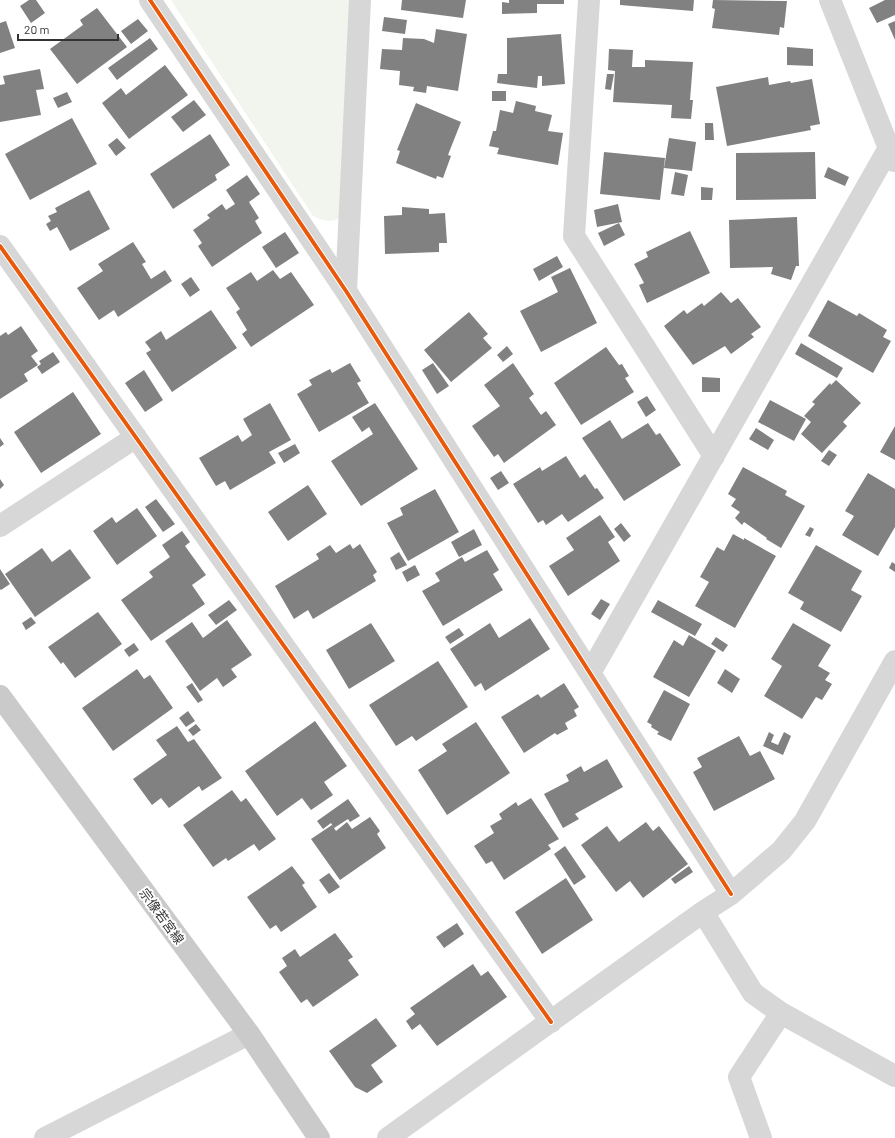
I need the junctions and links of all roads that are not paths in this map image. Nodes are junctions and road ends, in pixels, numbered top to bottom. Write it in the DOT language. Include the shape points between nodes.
graph roads {
  1 [pos="150,0"];
  2 [pos="360,0"];
  3 [pos="589,0"];
  4 [pos="830,0"];
  5 [pos="892,156"];
  6 [pos="0,246"];
  7 [pos="346,291"];
  8 [pos="136,438"];
  9 [pos="714,456"];
  10 [pos="0,526"];
  11 [pos="895,661"];
  12 [pos="590,673"];
  13 [pos="0,696"];
  14 [pos="731,894"];
  15 [pos="703,912"];
  16 [pos="781,1013"];
  17 [pos="552,1022"];
  18 [pos="249,1034"];
  19 [pos="895,1076"];
  20 [pos="82,1130"];
  21 [pos="45,1138"];
  22 [pos="319,1138"];
  23 [pos="388,1138"];
  24 [pos="761,1138"];
  1 -- 7 [label="street"];
  2 -- 7 [label="street"];
  3 -- 9 [label="street" via="574,236"];
  4 -- 5 [label="street"];
  5 -- 9 [label="street"];
  6 -- 8 [label="street"];
  7 -- 12 [label="street"];
  8 -- 10 [label="street"];
  8 -- 17 [label="street"];
  9 -- 12 [label="street"];
  11 -- 14 [label="street" via="805,821 781,851"];
  12 -- 14 [label="street"];
  13 -- 18 [label="main road, 宗像若宮線"];
  14 -- 15 [label="street"];
  15 -- 16 [label="street" via="754,993"];
  15 -- 17 [label="street"];
  16 -- 19 [label="street"];
  16 -- 24 [label="street" via="738,1077"];
  17 -- 23 [label="street"];
  18 -- 20 [label="street"];
  18 -- 22 [label="main road, 宗像若宮線"];
  20 -- 21 [label="street"];
}
